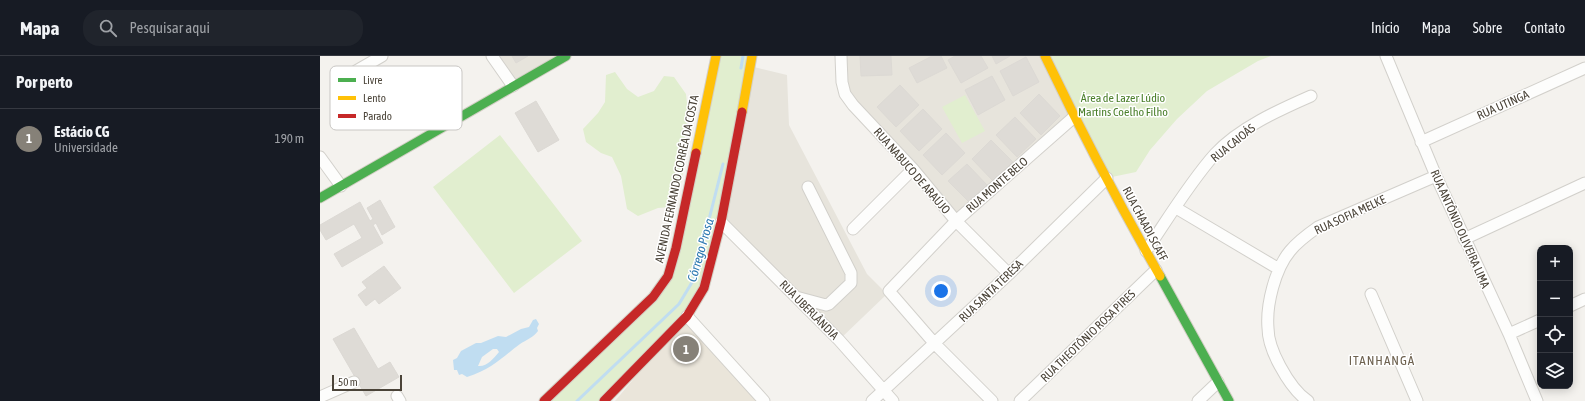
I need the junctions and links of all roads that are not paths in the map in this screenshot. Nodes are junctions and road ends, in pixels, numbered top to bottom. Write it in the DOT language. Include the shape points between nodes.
graph roads {
  1 [pos="382,56"];
  2 [pos="492,56"];
  3 [pos="566,56"];
  4 [pos="716,56"];
  5 [pos="752,56"];
  6 [pos="841,56"];
  7 [pos="1045,56"];
  8 [pos="1386,56"];
  9 [pos="365,66"];
  10 [pos="1585,68"];
  11 [pos="513,86"];
  12 [pos="1311,96"];
  13 [pos="462,116"];
  14 [pos="1074,117"];
  15 [pos="437,130"];
  16 [pos="1421,142"];
  17 [pos="320,157"];
  18 [pos="914,169"];
  19 [pos="1436,176"];
  20 [pos="1107,178"];
  21 [pos="1585,183"];
  22 [pos="341,186"];
  23 [pos="808,187"];
  24 [pos="320,198"];
  25 [pos="1176,208"];
  26 [pos="956,221"];
  27 [pos="721,222"];
  28 [pos="853,229"];
  29 [pos="1464,238"];
  30 [pos="1146,251"];
  31 [pos="1278,269"];
  32 [pos="1156,270"];
  33 [pos="1009,274"];
  34 [pos="1371,294"];
  35 [pos="795,296"];
  36 [pos="1585,299"];
  37 [pos="1573,305"];
  38 [pos="687,316"];
  39 [pos="1537,321"];
  40 [pos="1509,334"];
  41 [pos="936,344"];
  42 [pos="354,382"];
  43 [pos="1218,382"];
  44 [pos="883,391"];
  45 [pos="320,397"];
  46 [pos="544,401"];
  47 [pos="604,401"];
  48 [pos="764,401"];
  49 [pos="872,401"];
  50 [pos="892,401"];
  51 [pos="992,401"];
  52 [pos="1020,401"];
  53 [pos="1198,401"];
  54 [pos="1229,401"];
  55 [pos="1308,401"];
  56 [pos="1417,401"];
  57 [pos="1537,401"];
  1 -- 9 [label="street"];
  2 -- 11 [label="street"];
  3 -- 11 [label="main road"];
  4 -- 46 [label="main road, AVENIDA FERNANDO CORRÊA DA COSTA" via="668,276 653,297"];
  5 -- 27 [label="main road"];
  6 -- 18 [label="street, RUA NABUCO DE ARAÚJO" via="845,94"];
  7 -- 14 [label="main road, RUA CHAADI SCAFF"];
  8 -- 16 [label="street, RUA ANTÔNIO OLIVEIRA LIMA"];
  10 -- 16 [label="street, RUA UTINGA"];
  11 -- 13 [label="main road"];
  12 -- 25 [label="street, RUA CAIOÁS" via="1275,112 1216,153"];
  14 -- 20 [label="main road, RUA CHAADI SCAFF"];
  14 -- 26 [label="street, RUA MONTE BELO"];
  15 -- 22 [label="main road"];
  16 -- 19 [label="street, RUA ANTÔNIO OLIVEIRA LIMA"];
  17 -- 22 [label="street"];
  18 -- 26 [label="street, RUA NABUCO DE ARAÚJO"];
  18 -- 28 [label="street"];
  19 -- 29 [label="street, RUA ANTÔNIO OLIVEIRA LIMA"];
  19 -- 31 [label="street, RUA SOFIA MELKE" via="1318,227 1290,251"];
  20 -- 30 [label="main road, RUA CHAADI SCAFF"];
  20 -- 33 [label="street, RUA SANTA TERESA"];
  21 -- 29 [label="street"];
  22 -- 24 [label="main road"];
  23 -- 35 [label="street" via="852,278 851,283 826,305"];
  25 -- 30 [label="street, RUA CAIOÁS"];
  25 -- 31 [label="street"];
  26 -- 33 [label="street, RUA NABUCO DE ARAÚJO"];
  26 -- 41 [label="street, RUA MONTE BELO" via="889,291"];
  27 -- 35 [label="street, RUA UBERLÂNDIA"];
  27 -- 38 [label="main road" via="704,288"];
  29 -- 40 [label="street, RUA ANTÔNIO OLIVEIRA LIMA"];
  30 -- 32 [label="main road, RUA CHAADI SCAFF"];
  31 -- 55 [label="street, RUA SOFIA MELKE" via="1269,305 1268,329 1274,353 1286,378"];
  32 -- 43 [label="main road, RUA CHAADI SCAFF"];
  32 -- 52 [label="street, RUA THEOTÔNIO ROSA PIRES"];
  33 -- 41 [label="street, RUA SANTA TERESA"];
  34 -- 56 [label="street"];
  35 -- 44 [label="street, RUA UBERLÂNDIA" via="839,340"];
  36 -- 37 [label="street"];
  38 -- 47 [label="main road"];
  38 -- 48 [label="street"];
  39 -- 40 [label="street"];
  40 -- 57 [label="street, RUA ANTÔNIO OLIVEIRA LIMA"];
  41 -- 44 [label="street, RUA SANTA TERESA"];
  41 -- 51 [label="street"];
  42 -- 45 [label="street"];
  43 -- 53 [label="street"];
  43 -- 54 [label="main road, RUA CHAADI SCAFF"];
  44 -- 49 [label="street, RUA SANTA TERESA"];
  44 -- 50 [label="street, RUA UBERLÂNDIA"];
}
